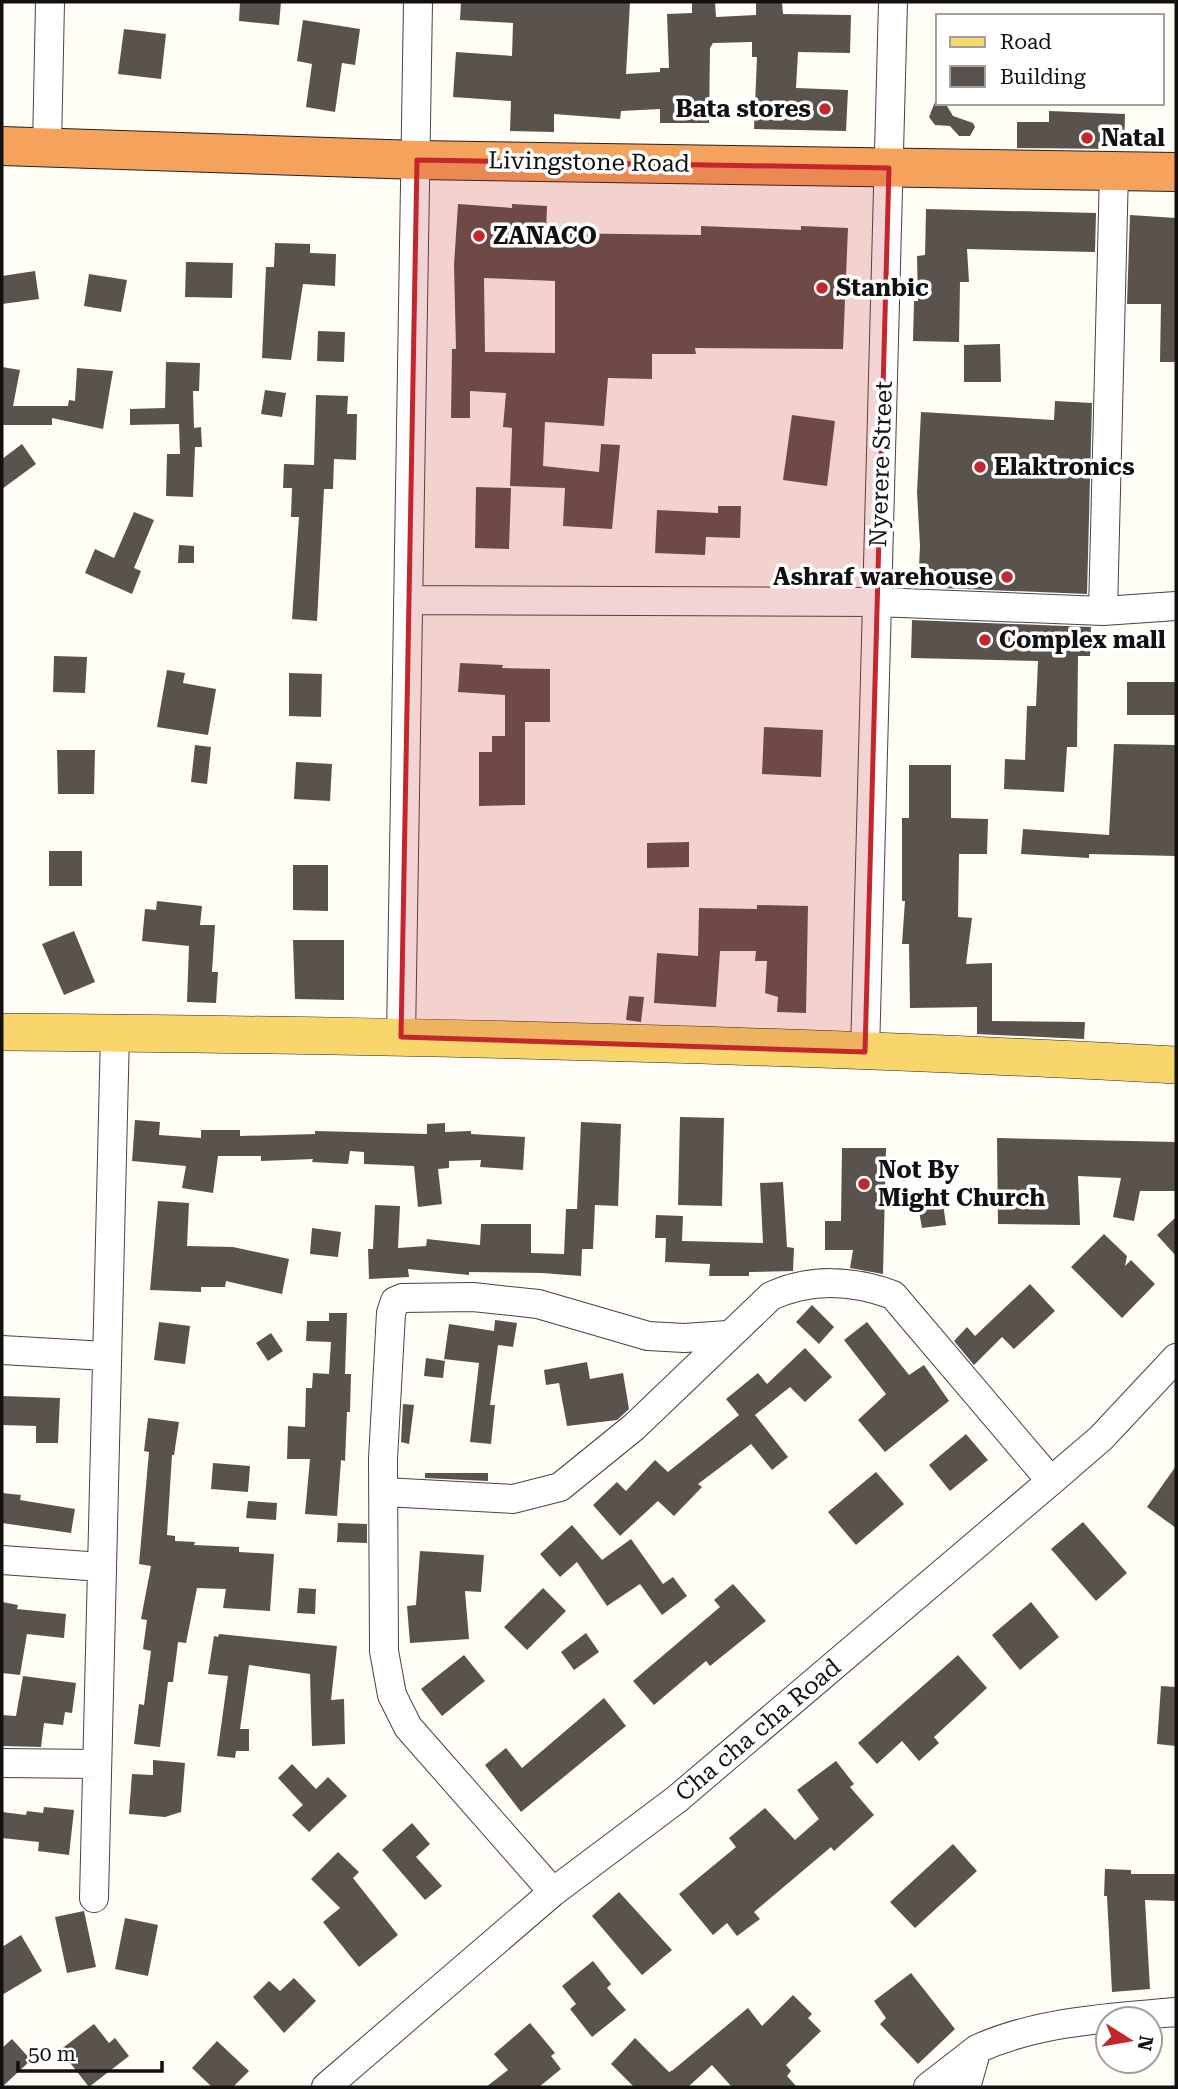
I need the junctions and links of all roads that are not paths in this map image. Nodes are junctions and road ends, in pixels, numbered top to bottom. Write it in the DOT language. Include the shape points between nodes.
graph roads {
  1 [pos="50,2"];
  2 [pos="418,2"];
  3 [pos="893,2"];
  4 [pos="2,146"];
  5 [pos="47,146"];
  6 [pos="416,160"];
  7 [pos="889,168"];
  8 [pos="1114,171"];
  9 [pos="1176,172"];
  10 [pos="408,600"];
  11 [pos="877,602"];
  12 [pos="1176,606"];
  13 [pos="1103,611"];
  14 [pos="2,1031"];
  15 [pos="116,1033"];
  16 [pos="401,1037"];
  17 [pos="865,1052"];
  18 [pos="1176,1065"];
  19 [pos="728,1335"];
  20 [pos="2,1350"];
  21 [pos="106,1356"];
  22 [pos="1176,1357"];
  23 [pos="1051,1481"];
  24 [pos="384,1492"];
  25 [pos="2,1560"];
  26 [pos="102,1567"];
  27 [pos="2,1763"];
  28 [pos="97,1764"];
  29 [pos="552,1892"];
  30 [pos="93,1898"];
  31 [pos="1176,2012"];
  32 [pos="977,2049"];
  33 [pos="326,2087"];
  34 [pos="928,2087"];
  35 [pos="966,2087"];
  1 -- 5 [label="street"];
  2 -- 6 [label="street"];
  3 -- 7 [label="street, Nyerere Street"];
  4 -- 5 [label="highway, Livingstone Road"];
  5 -- 6 [label="highway, Livingstone Road"];
  6 -- 7 [label="highway, Livingstone Road"];
  6 -- 10 [label="street"];
  7 -- 8 [label="highway, Livingstone Road"];
  7 -- 11 [label="street, Nyerere Street"];
  8 -- 9 [label="highway, Livingstone Road"];
  8 -- 13 [label="street"];
  10 -- 11 [label="street"];
  10 -- 16 [label="street"];
  11 -- 13 [label="street"];
  11 -- 17 [label="street, Nyerere Street"];
  12 -- 13 [label="street"];
  14 -- 15 [label="main road"];
  15 -- 16 [label="main road"];
  15 -- 21 [label="street"];
  16 -- 17 [label="main road"];
  17 -- 18 [label="main road"];
  19 -- 23 [label="street" via="771,1296 791,1287 850,1285 893,1295"];
  19 -- 24 [label="street" via="634,1427 559,1487 513,1499"];
  19 -- 24 [label="street" via="648,1336 538,1304 473,1297 401,1297 391,1312"];
  20 -- 21 [label="street"];
  21 -- 26 [label="street"];
  22 -- 23 [label="street, Cha cha cha Road" via="1101,1437"];
  23 -- 29 [label="street, Cha cha cha Road" via="677,1799"];
  24 -- 29 [label="street" via="384,1651 391,1695 408,1727"];
  25 -- 26 [label="street"];
  26 -- 28 [label="street"];
  27 -- 28 [label="street"];
  28 -- 30 [label="street"];
  29 -- 33 [label="street, Cha cha cha Road"];
  31 -- 32 [label="street" via="1035,2028"];
  32 -- 34 [label="street"];
  32 -- 35 [label="street"];
}
